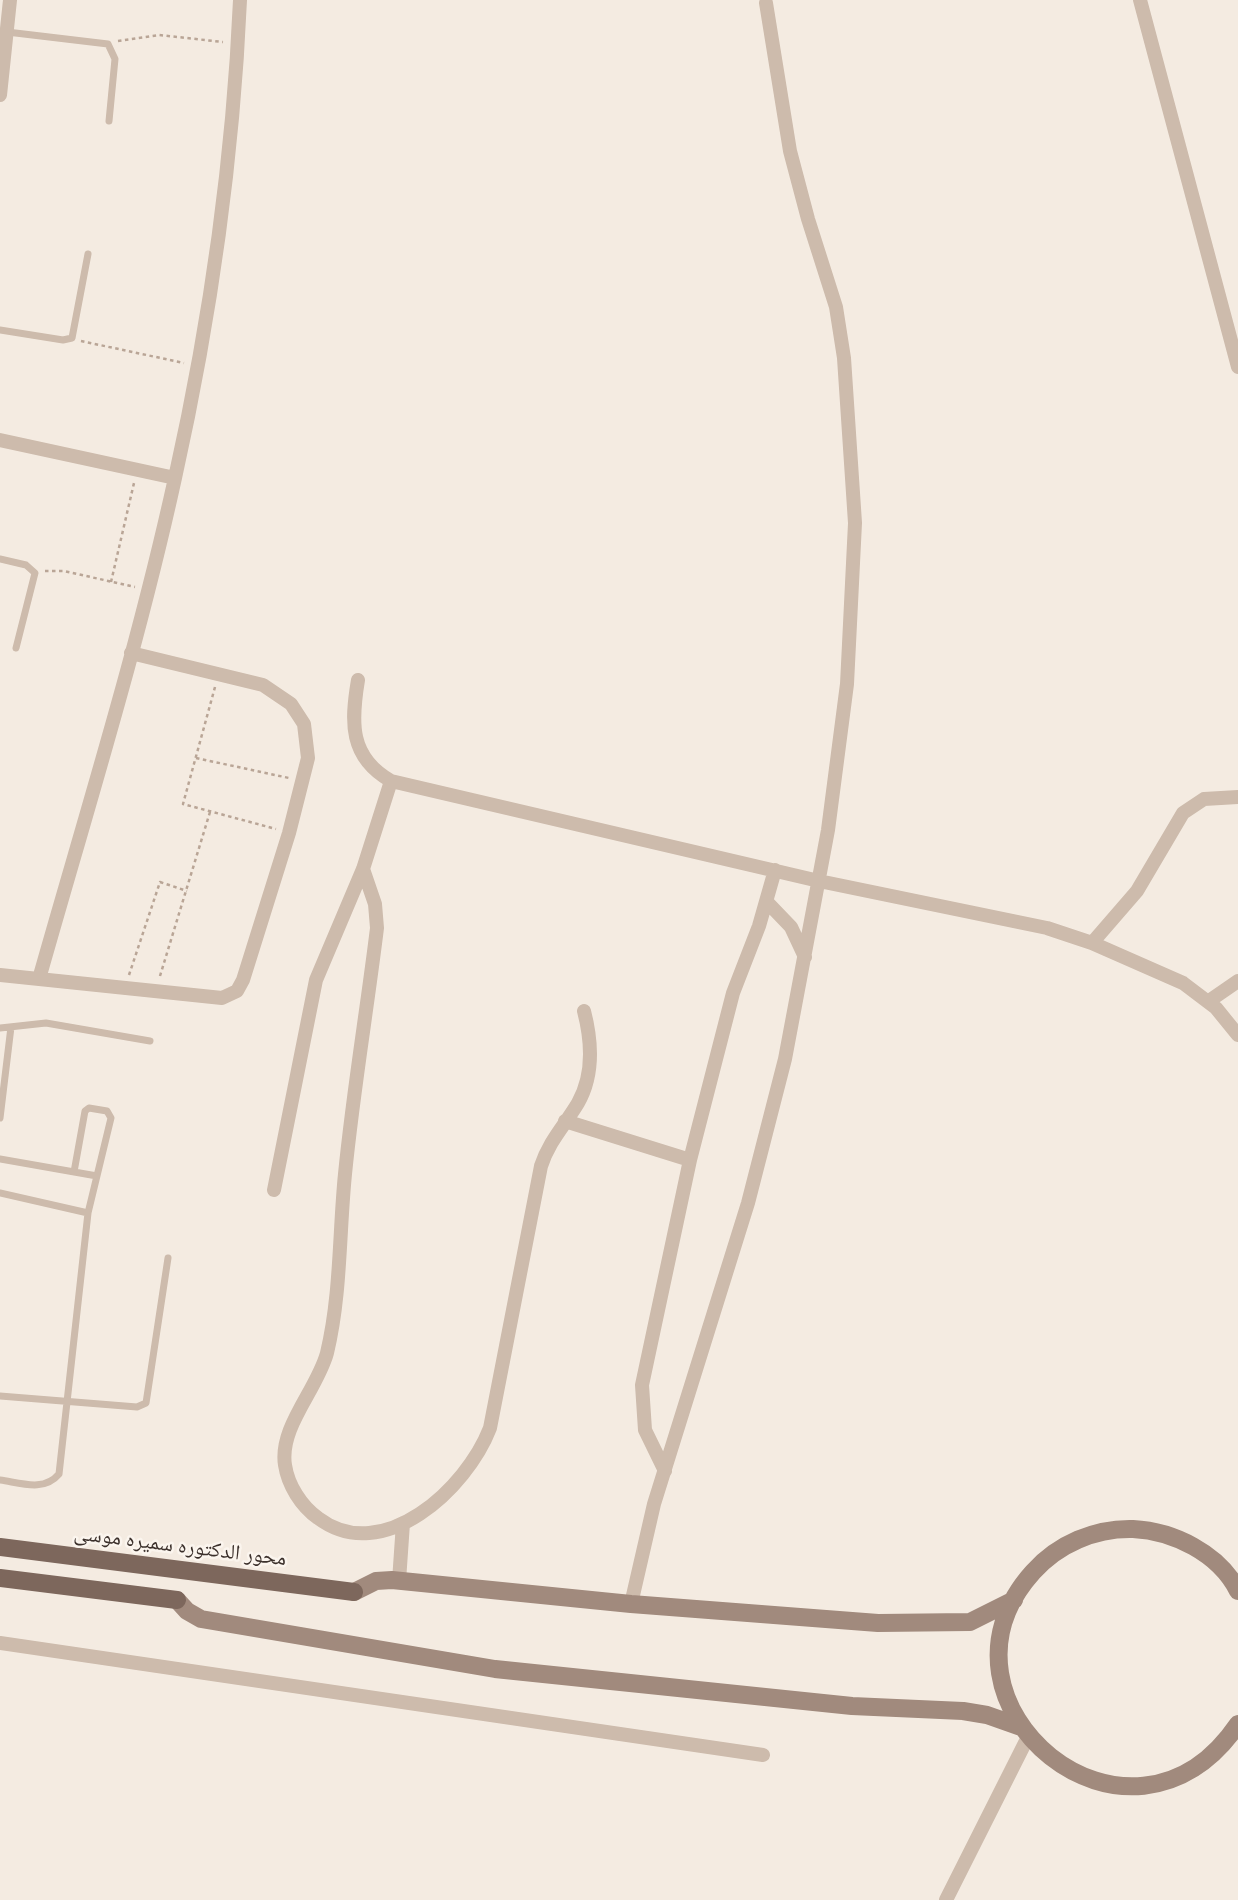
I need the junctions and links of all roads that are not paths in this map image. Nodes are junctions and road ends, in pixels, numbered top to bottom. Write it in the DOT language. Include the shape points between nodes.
graph roads {
  1 [pos="10,0"];
  2 [pos="240,0"];
  3 [pos="1140,0"];
  4 [pos="766,3"];
  5 [pos="7,32"];
  6 [pos="0,95"];
  7 [pos="108,121"];
  8 [pos="88,254"];
  9 [pos="0,330"];
  10 [pos="1238,367"];
  11 [pos="0,440"];
  12 [pos="175,478"];
  13 [pos="0,559"];
  14 [pos="16,648"];
  15 [pos="131,653"];
  16 [pos="358,680"];
  17 [pos="391,781"];
  18 [pos="1238,797"];
  19 [pos="363,869"];
  20 [pos="775,870"];
  21 [pos="819,881"];
  22 [pos="767,902"];
  23 [pos="1092,943"];
  24 [pos="806,957"];
  25 [pos="0,975"];
  26 [pos="39,979"];
  27 [pos="1238,981"];
  28 [pos="1209,1001"];
  29 [pos="584,1011"];
  30 [pos="11,1027"];
  31 [pos="0,1028"];
  32 [pos="1238,1035"];
  33 [pos="150,1041"];
  34 [pos="0,1118"];
  35 [pos="565,1121"];
  36 [pos="0,1158"];
  37 [pos="690,1160"];
  38 [pos="75,1172"];
  39 [pos="97,1176"];
  40 [pos="274,1190"];
  41 [pos="0,1193"];
  42 [pos="88,1213"];
  43 [pos="168,1258"];
  44 [pos="0,1396"];
  45 [pos="67,1401"];
  46 [pos="664,1471"];
  47 [pos="0,1480"];
  48 [pos="403,1523"];
  49 [pos="0,1547"];
  50 [pos="0,1578"];
  51 [pos="399,1581"];
  52 [pos="1237,1588"];
  53 [pos="354,1592"];
  54 [pos="177,1600"];
  55 [pos="1014,1600"];
  56 [pos="631,1604"];
  57 [pos="0,1643"];
  58 [pos="1238,1724"];
  59 [pos="1024,1732"];
  60 [pos="763,1755"];
  61 [pos="946,1900"];
  1 -- 5 [label="street"];
  2 -- 12 [label="street" via="221,209"];
  3 -- 10 [label="street"];
  4 -- 21 [label="street" via="790,151 836,307 853,469 851,644"];
  5 -- 6 [label="street"];
  5 -- 7 [label="lane" via="108,44 115,59"];
  8 -- 9 [label="lane" via="72,338"];
  11 -- 12 [label="street"];
  12 -- 15 [label="street"];
  13 -- 14 [label="lane" via="26,565 35,573"];
  15 -- 26 [label="street"];
  15 -- 26 [label="street" via="263,685 291,704 307,735 308,758 289,833 237,991 222,998"];
  16 -- 17 [label="street" via="352,716 354,738 372,768"];
  17 -- 19 [label="street"];
  17 -- 20 [label="street"];
  18 -- 23 [label="street" via="1204,799 1183,813 1137,891"];
  19 -- 40 [label="street" via="316,980"];
  19 -- 48 [label="street" via="375,904 377,928 353,1099 335,1300 325,1359 289,1430 285,1464 297,1496 329,1525 361,1533"];
  20 -- 21 [label="street"];
  20 -- 22 [label="street"];
  21 -- 23 [label="street" via="1016,920"];
  21 -- 24 [label="street"];
  22 -- 24 [label="street" via="791,927"];
  22 -- 37 [label="street" via="733,993"];
  23 -- 28 [label="street" via="1183,983"];
  24 -- 46 [label="street" via="752,1190"];
  25 -- 26 [label="street"];
  27 -- 28 [label="street"];
  28 -- 32 [label="street"];
  29 -- 35 [label="street" via="590,1042 588,1073 578,1103"];
  30 -- 31 [label="lane"];
  30 -- 33 [label="lane" via="46,1023"];
  30 -- 34 [label="lane"];
  35 -- 37 [label="street"];
  35 -- 48 [label="street" via="541,1166 490,1429 453,1489"];
  36 -- 38 [label="lane"];
  37 -- 46 [label="street" via="642,1385 645,1430"];
  38 -- 39 [label="lane"];
  38 -- 39 [label="lane" via="85,1111 105,1110 111,1118"];
  39 -- 42 [label="lane"];
  41 -- 42 [label="lane"];
  42 -- 45 [label="lane"];
  43 -- 45 [label="lane" via="146,1403 137,1408"];
  44 -- 45 [label="lane"];
  45 -- 47 [label="lane" via="59,1474 42,1486"];
  46 -- 56 [label="street"];
  48 -- 51 [label="street"];
  49 -- 53 [label="main road, محور الدكتوره سميره موسى"];
  50 -- 54 [label="main road"];
  51 -- 53 [label="street" via="376,1581"];
  51 -- 56 [label="street"];
  52 -- 55 [label="street" via="1209,1557 1189,1544 1169,1535 1124,1529 1101,1532 1059,1549 1026,1580"];
  54 -- 59 [label="street" via="201,1619 433,1660 674,1689 975,1712"];
  55 -- 56 [label="street" via="983,1618 957,1625 806,1619"];
  55 -- 59 [label="street" via="1006,1620 1001,1664 1007,1697"];
  57 -- 60 [label="street"];
  58 -- 59 [label="street" via="1196,1767 1138,1786 1096,1782 1077,1775 1058,1765"];
  59 -- 61 [label="street"];
}
